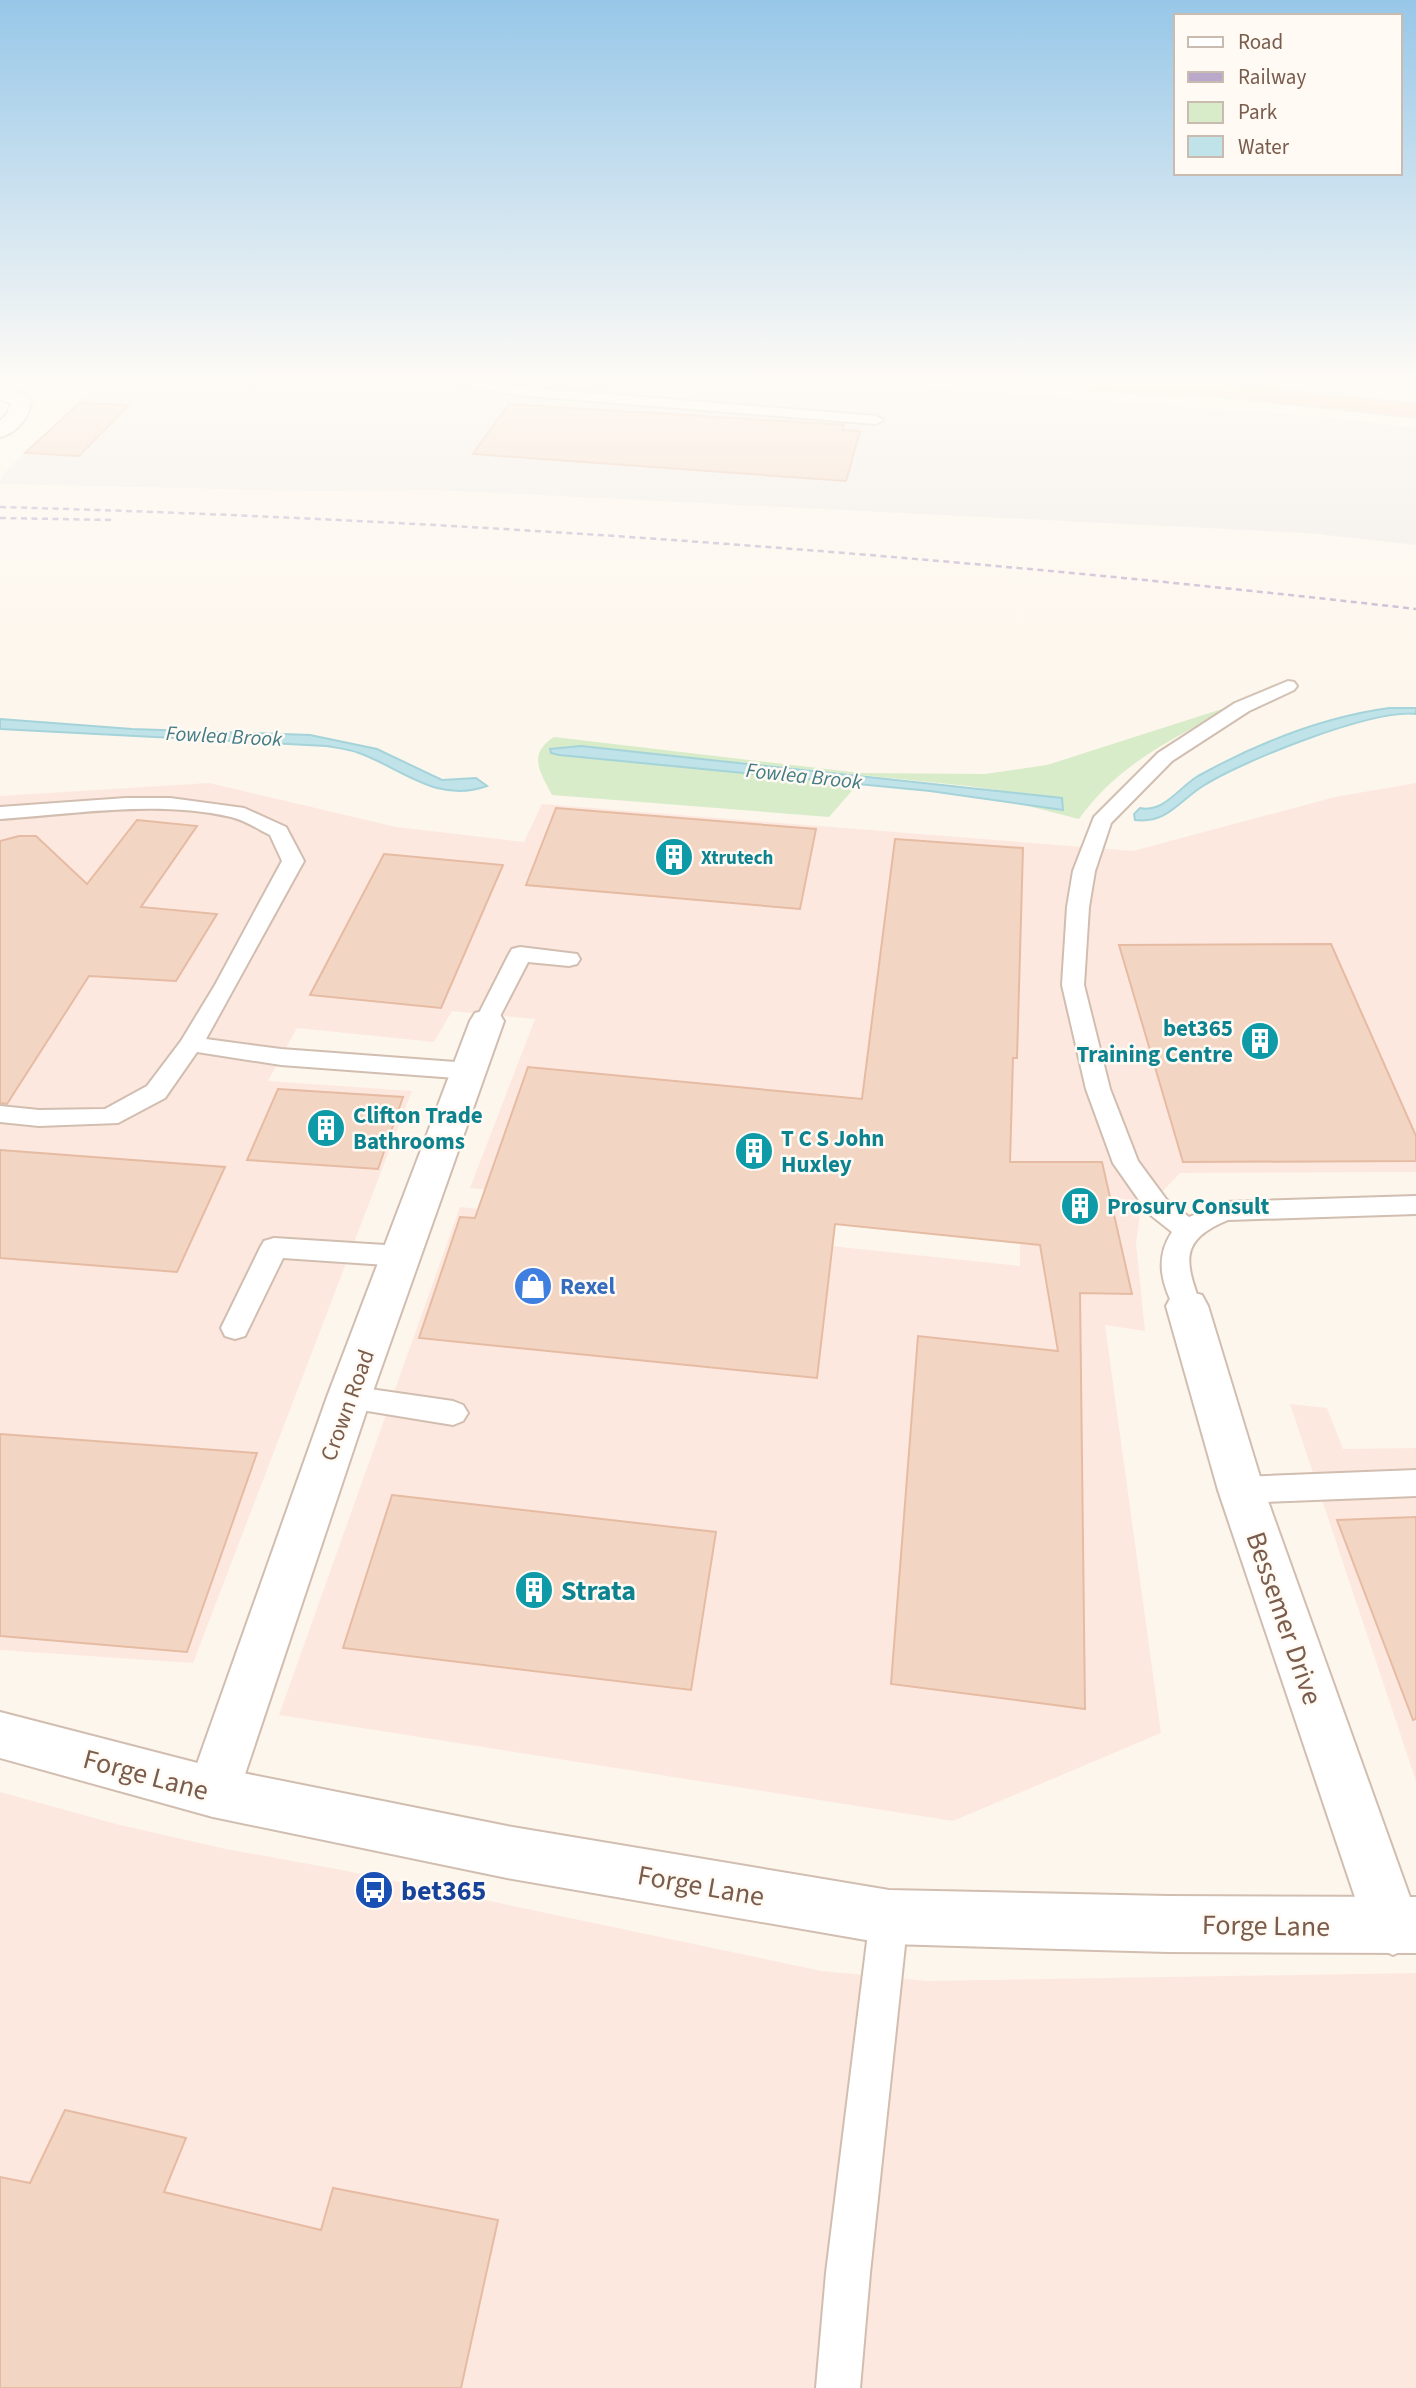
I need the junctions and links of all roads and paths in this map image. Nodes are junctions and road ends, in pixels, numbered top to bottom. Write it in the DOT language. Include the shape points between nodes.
graph roads {
  1 [pos="1288,686"];
  2 [pos="0,813"];
  3 [pos="569,959"];
  4 [pos="487,1021"];
  5 [pos="191,1044"];
  6 [pos="469,1071"];
  7 [pos="0,1114"];
  8 [pos="1416,1205"];
  9 [pos="1188,1230"];
  10 [pos="401,1256"];
  11 [pos="1187,1306"];
  12 [pos="235,1328"];
  13 [pos="349,1397"];
  14 [pos="453,1413"];
  15 [pos="1416,1483"];
  16 [pos="1241,1490"];
  17 [pos="0,1735"];
  18 [pos="213,1792"];
  19 [pos="889,1917"];
  20 [pos="1404,1926"];
  21 [pos="838,2388"];
  1 -- 9 [label="lane" via="1233,712 1165,757 1101,821 1084,871 1073,985 1098,1089 1126,1163 1157,1206"];
  2 -- 5 [label="lane" via="170,803 237,812 279,831 293,861"];
  3 -- 4 [label="lane" via="520,954"];
  4 -- 6 [label="street, Crown Road"];
  5 -- 6 [label="lane" via="281,1057"];
  5 -- 7 [label="lane" via="156,1092 109,1117"];
  6 -- 10 [label="street, Crown Road"];
  8 -- 9 [label="lane" via="1226,1211 1202,1219"];
  9 -- 11 [label="lane" via="1173,1264"];
  10 -- 12 [label="lane" via="274,1248"];
  10 -- 13 [label="street, Crown Road"];
  11 -- 16 [label="street, Bessemer Drive"];
  13 -- 14 [label="lane"];
  13 -- 18 [label="street, Crown Road"];
  15 -- 16 [label="lane"];
  16 -- 20 [label="street, Bessemer Drive"];
  17 -- 18 [label="street, Forge Lane"];
  18 -- 19 [label="street, Forge Lane" via="507,1852"];
  19 -- 20 [label="street, Forge Lane"];
  19 -- 21 [label="lane"];
}
